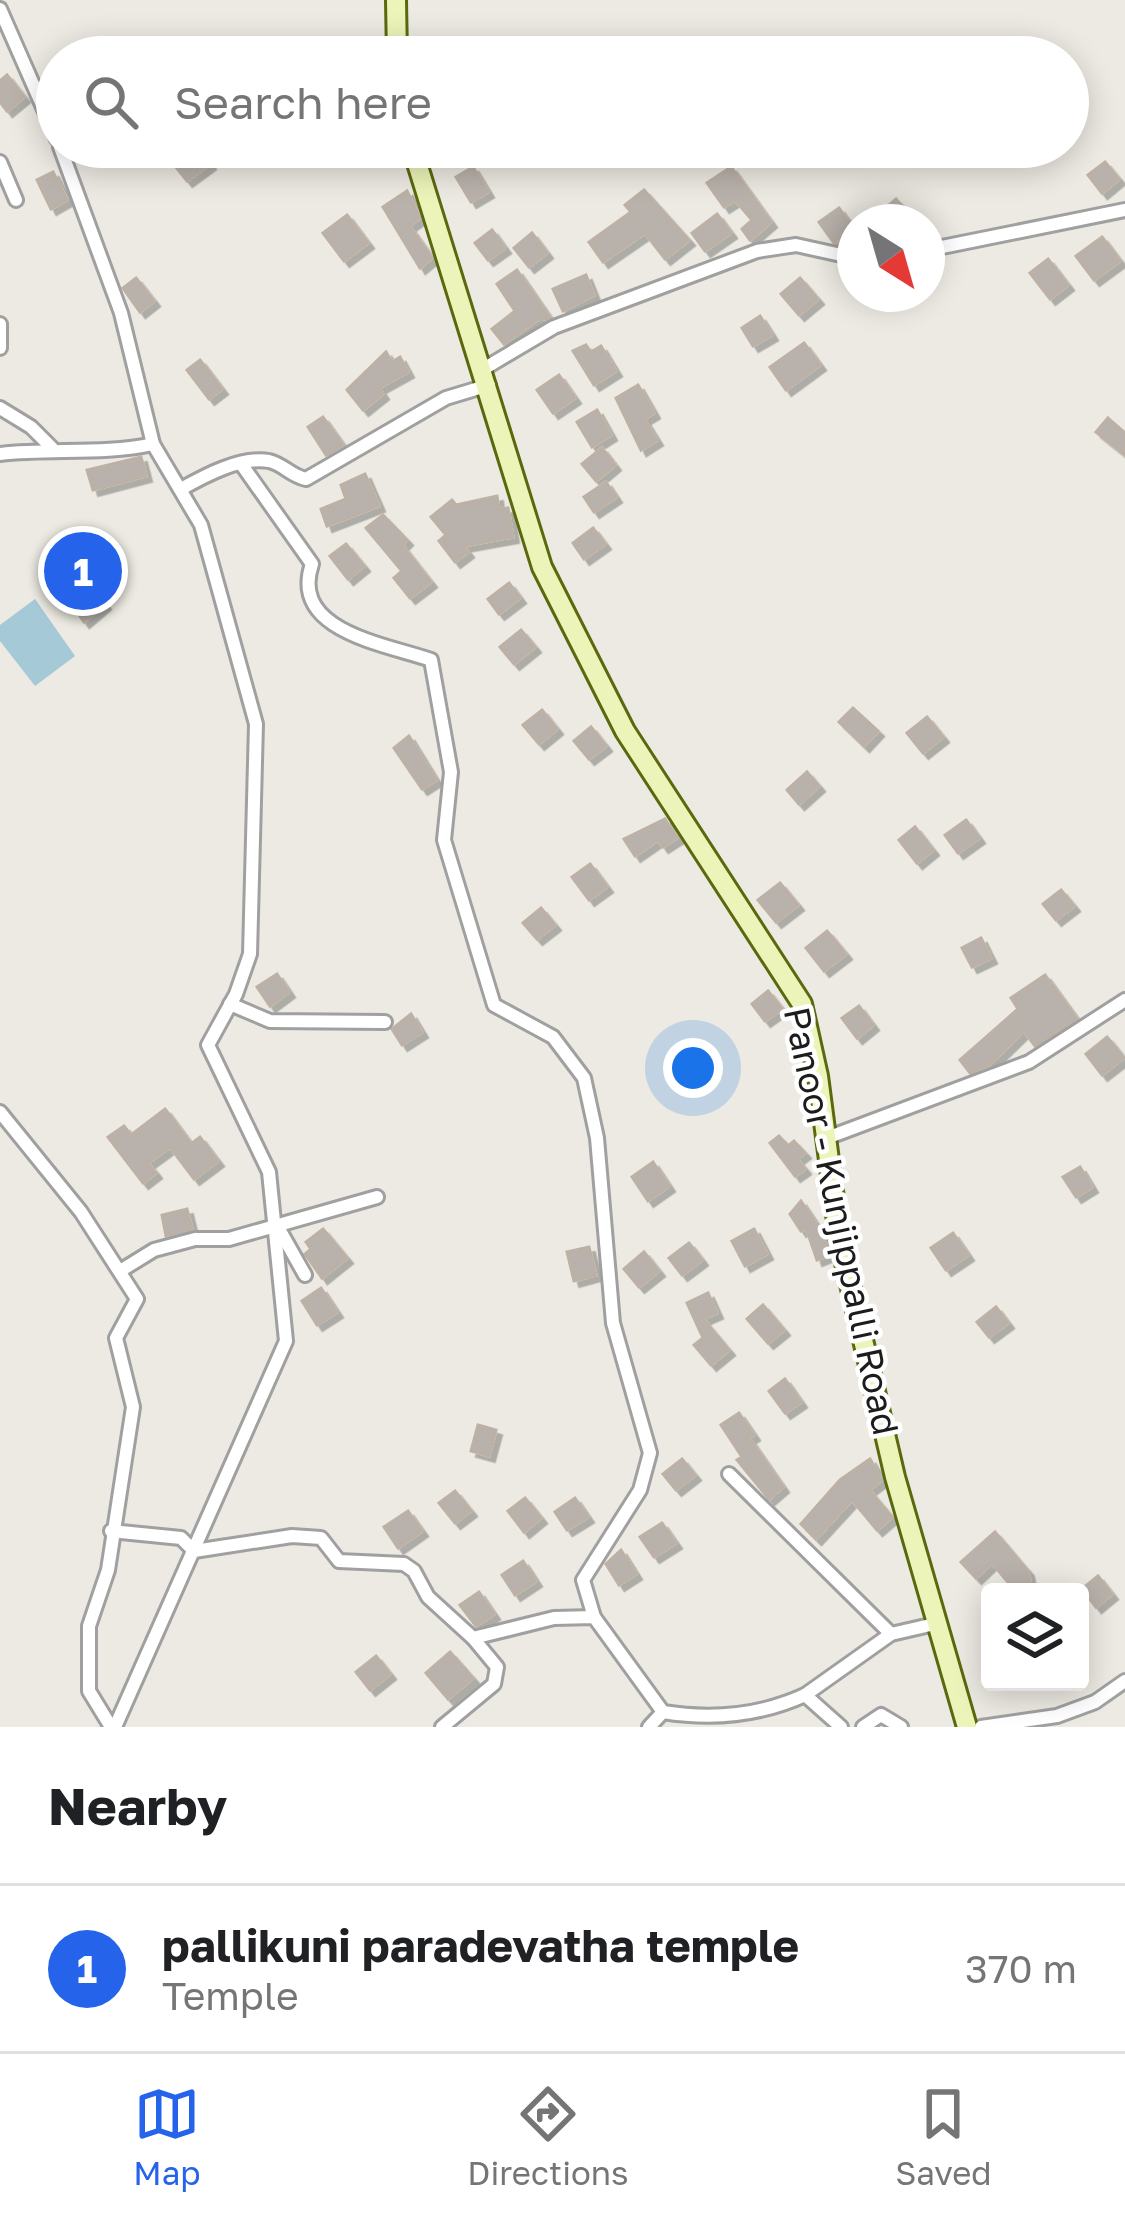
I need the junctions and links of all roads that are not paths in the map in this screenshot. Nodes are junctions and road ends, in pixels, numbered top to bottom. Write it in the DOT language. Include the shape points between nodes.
graph roads {
  1 [pos="396,0"];
  2 [pos="0,9"];
  3 [pos="397,36"];
  4 [pos="36,92"];
  5 [pos="0,162"];
  6 [pos="67,168"];
  7 [pos="419,168"];
  8 [pos="16,200"];
  9 [pos="1125,210"];
  10 [pos="945,246"];
  11 [pos="837,253"];
  12 [pos="0,324"];
  13 [pos="0,348"];
  14 [pos="487,376"];
  15 [pos="0,408"];
  16 [pos="153,444"];
  17 [pos="52,448"];
  18 [pos="0,454"];
  19 [pos="242,464"];
  20 [pos="181,489"];
  21 [pos="1125,1000"];
  22 [pos="230,1004"];
  23 [pos="385,1022"];
  24 [pos="0,1112"];
  25 [pos="824,1138"];
  26 [pos="377,1196"];
  27 [pos="275,1222"];
  28 [pos="120,1270"];
  29 [pos="305,1275"];
  30 [pos="729,1474"];
  31 [pos="111,1531"];
  32 [pos="194,1551"];
  33 [pos="594,1617"];
  34 [pos="939,1623"];
  35 [pos="891,1634"];
  36 [pos="472,1639"];
  37 [pos="1125,1681"];
  38 [pos="805,1695"];
  39 [pos="663,1712"];
  40 [pos="113,1727"];
  41 [pos="442,1727"];
  42 [pos="649,1727"];
  43 [pos="841,1727"];
  44 [pos="863,1727"];
  45 [pos="901,1727"];
  46 [pos="967,1727"];
  47 [pos="981,1727"];
  1 -- 3 [label="main road"];
  2 -- 4 [label="street"];
  5 -- 8 [label="street"];
  6 -- 16 [label="street" via="121,313"];
  7 -- 14 [label="main road, Panoor - Kunjippalli Road"];
  9 -- 10 [label="street"];
  11 -- 14 [label="street" via="796,244 757,251 554,327"];
  12 -- 13 [label="street"];
  14 -- 19 [label="street" via="306,478 271,461"];
  14 -- 25 [label="main road, Panoor - Kunjippalli Road" via="542,567 600,686 792,982 818,1076"];
  15 -- 17 [label="street"];
  16 -- 17 [label="street"];
  16 -- 20 [label="street"];
  17 -- 18 [label="street"];
  19 -- 20 [label="street"];
  19 -- 33 [label="street" via="312,564 311,604 331,626 431,660 451,772 444,840 494,1005 553,1037 584,1078 613,1323 650,1453 640,1490 584,1580"];
  20 -- 22 [label="street" via="216,569 256,724 250,954"];
  21 -- 25 [label="street" via="1029,1062"];
  22 -- 23 [label="street" via="270,1021"];
  22 -- 27 [label="street" via="208,1045 262,1152"];
  24 -- 28 [label="street"];
  25 -- 34 [label="main road, Panoor - Kunjippalli Road" via="838,1237"];
  26 -- 27 [label="street"];
  27 -- 28 [label="street" via="154,1250"];
  27 -- 29 [label="street"];
  27 -- 32 [label="street" via="286,1341"];
  28 -- 31 [label="street" via="137,1298 116,1338 133,1408"];
  30 -- 35 [label="street"];
  31 -- 32 [label="street" via="181,1538"];
  31 -- 40 [label="street" via="89,1626 89,1690"];
  32 -- 36 [label="street" via="292,1536 321,1538 339,1561 404,1564"];
  32 -- 40 [label="street"];
  33 -- 36 [label="street" via="554,1618"];
  33 -- 39 [label="street"];
  34 -- 35 [label="street"];
  34 -- 46 [label="main road, Panoor - Kunjippalli Road"];
  35 -- 38 [label="street"];
  36 -- 41 [label="street" via="497,1667 494,1684"];
  37 -- 47 [label="street" via="1057,1716"];
  38 -- 39 [label="street" via="737,1715"];
  38 -- 43 [label="street"];
  39 -- 42 [label="street"];
  44 -- 45 [label="street" via="881,1715"];
}
